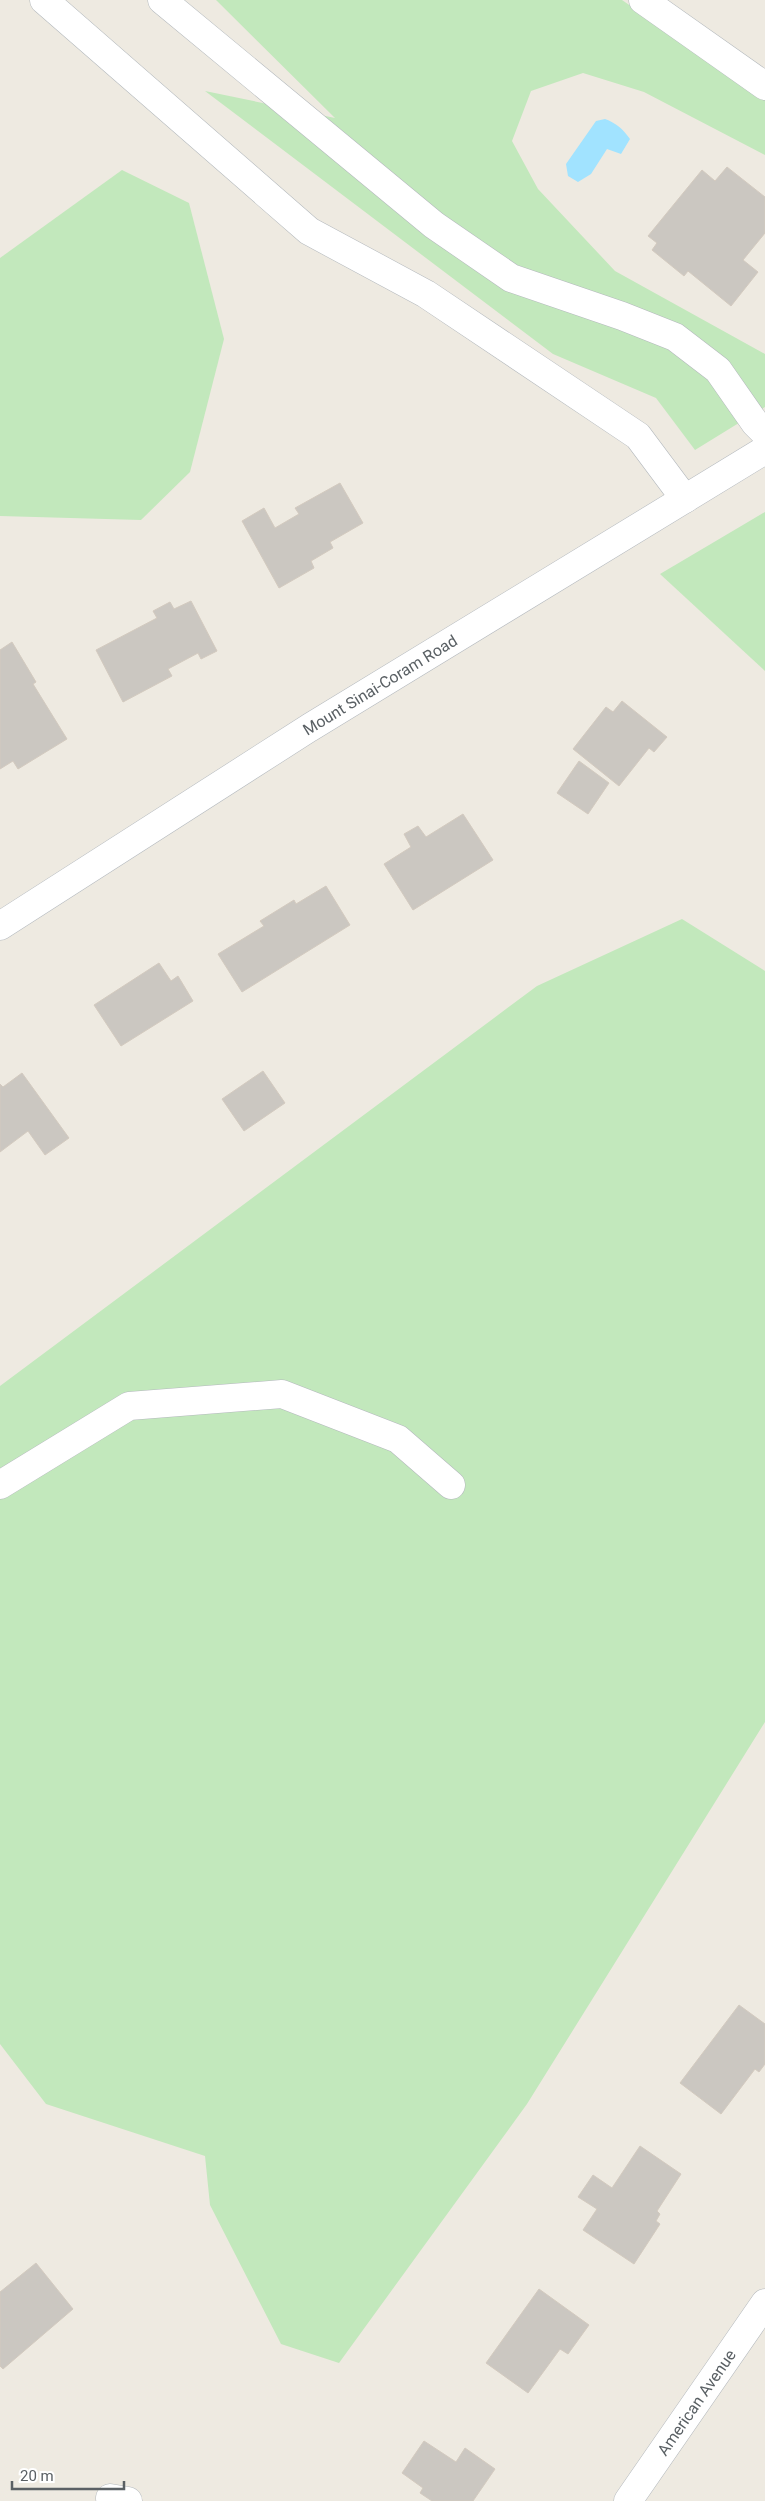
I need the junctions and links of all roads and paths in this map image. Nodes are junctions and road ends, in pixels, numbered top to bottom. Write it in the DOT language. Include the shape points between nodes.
graph roads {
  1 [pos="44,0"];
  2 [pos="162,0"];
  3 [pos="643,0"];
  4 [pos="765,86"];
  5 [pos="765,433"];
  6 [pos="765,450"];
  7 [pos="685,499"];
  8 [pos="0,926"];
  9 [pos="0,1485"];
  10 [pos="451,1485"];
  11 [pos="765,2303"];
  12 [pos="628,2501"];
  1 -- 7 [label="street" via="309,231 426,294 638,436"];
  2 -- 5 [label="street" via="434,225 511,278 675,337 718,370"];
  3 -- 4 [label="street"];
  6 -- 7 [label="street, Mount Sinai-Coram Road"];
  7 -- 8 [label="street, Mount Sinai-Coram Road" via="309,728"];
  9 -- 10 [label="street" via="129,1406 282,1394 398,1439"];
  11 -- 12 [label="street, American Avenue"];
}
